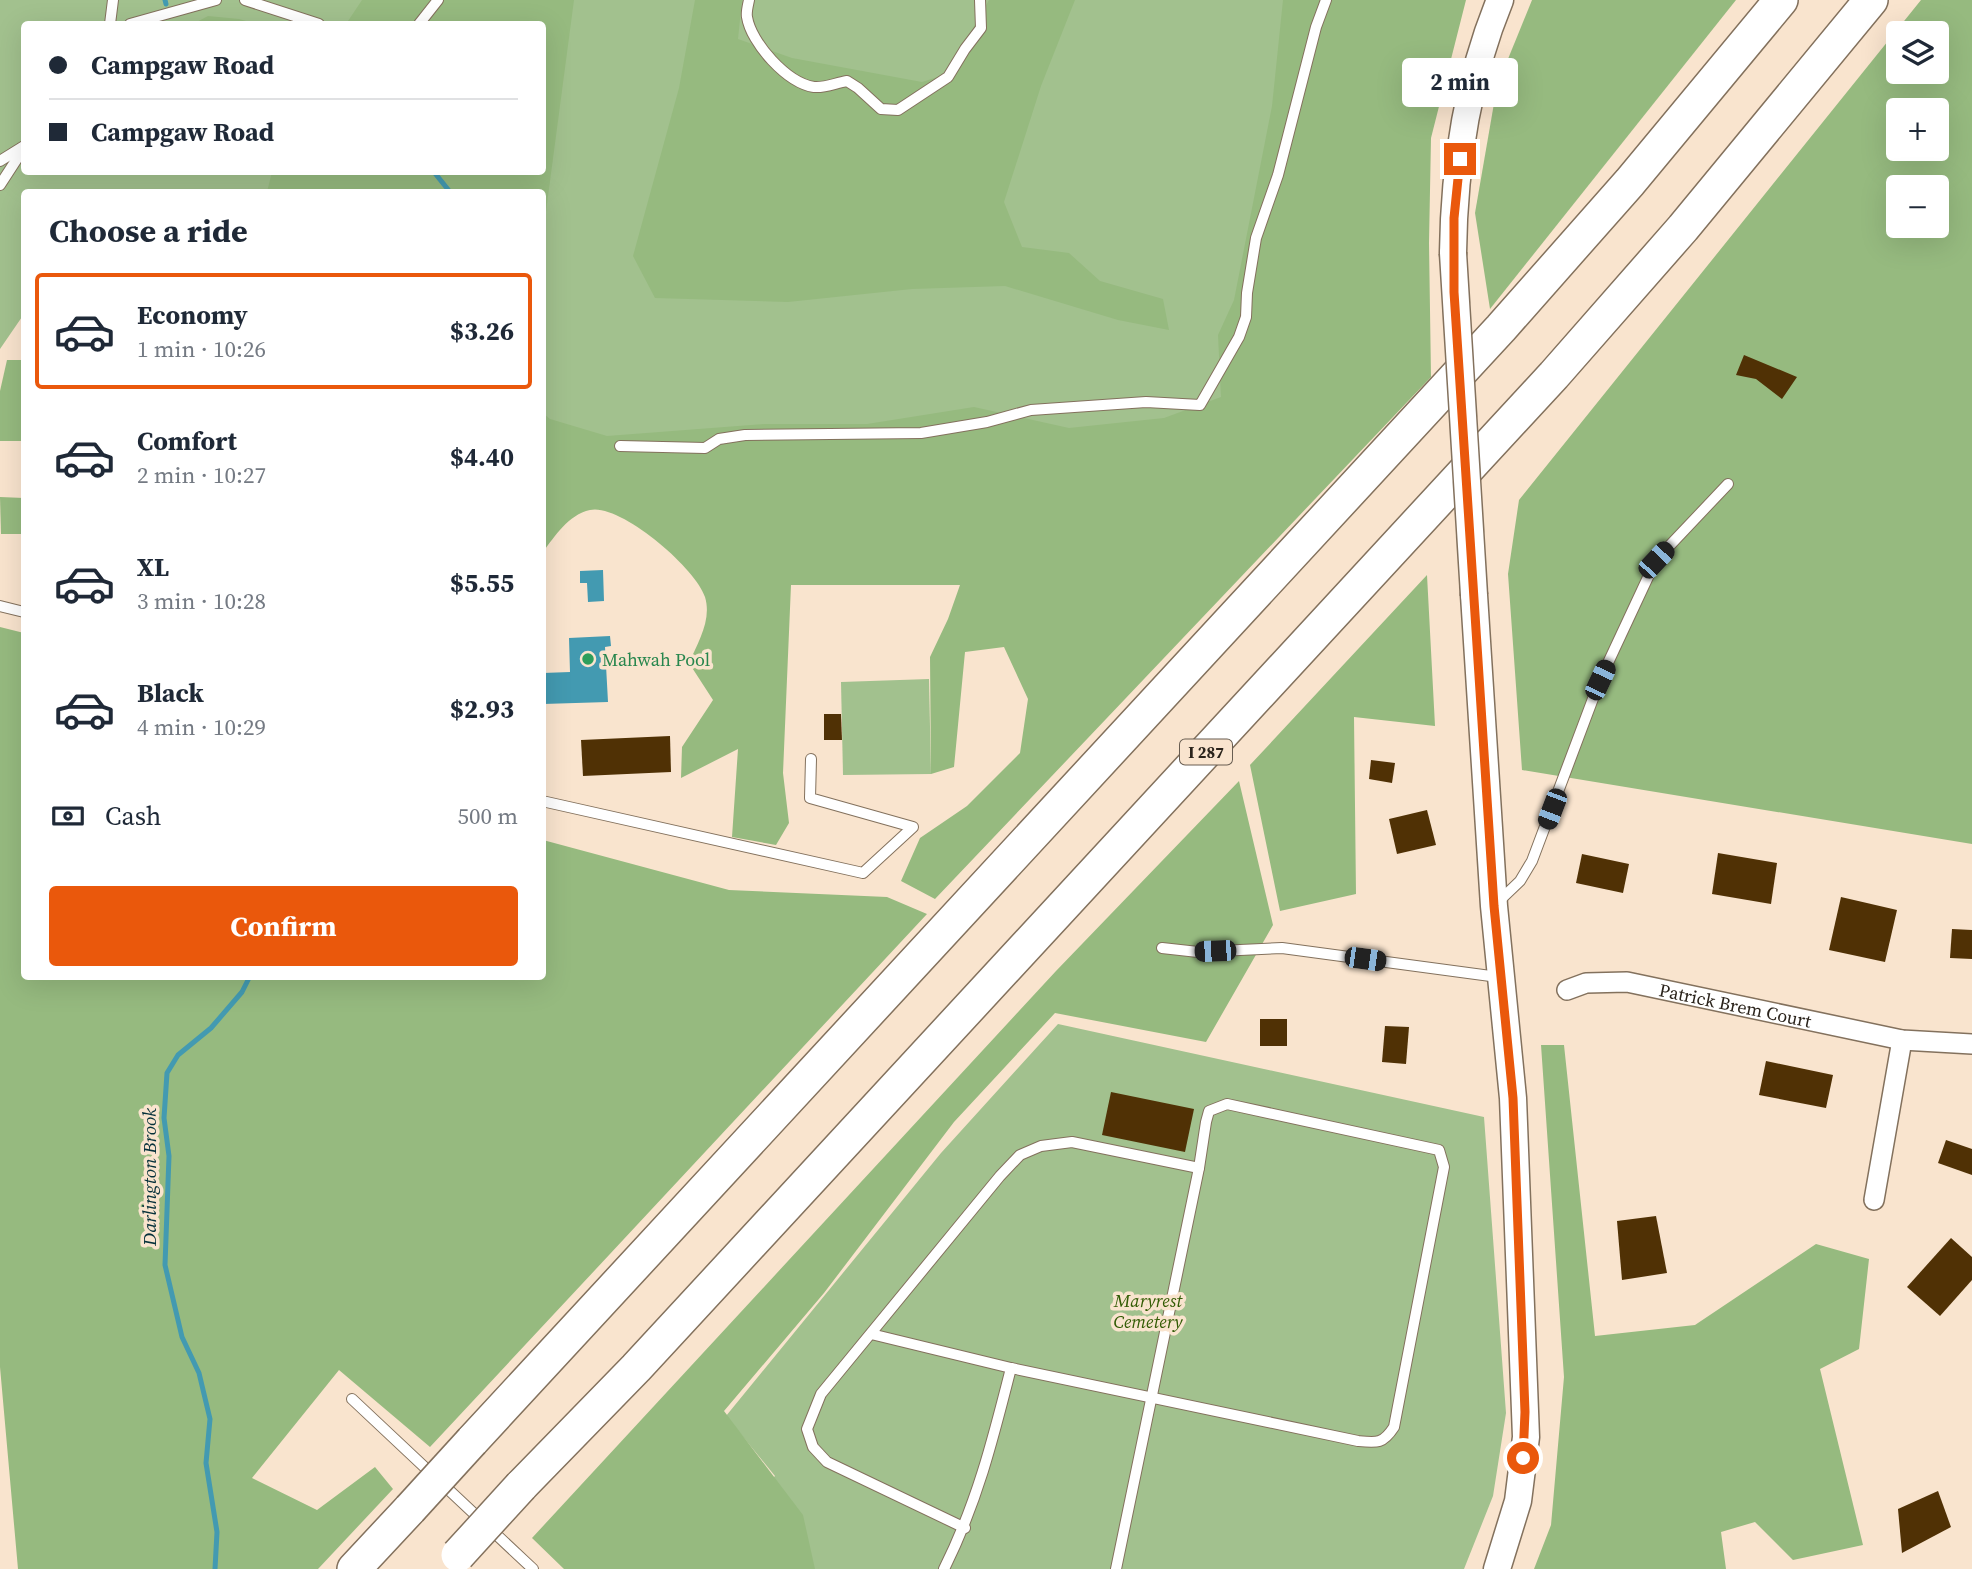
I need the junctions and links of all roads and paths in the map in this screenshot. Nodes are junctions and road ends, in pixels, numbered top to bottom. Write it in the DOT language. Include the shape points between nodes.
graph roads {
  1 [pos="113,0"];
  2 [pos="216,0"];
  3 [pos="245,0"];
  4 [pos="438,0"];
  5 [pos="748,0"];
  6 [pos="980,0"];
  7 [pos="1326,0"];
  8 [pos="1500,0"];
  9 [pos="1781,0"];
  10 [pos="1871,0"];
  11 [pos="110,21"];
  12 [pos="141,21"];
  13 [pos="310,21"];
  14 [pos="421,21"];
  15 [pos="21,149"];
  16 [pos="21,150"];
  17 [pos="21,152"];
  18 [pos="0,161"];
  19 [pos="0,174"];
  20 [pos="0,185"];
  21 [pos="620,446"];
  22 [pos="1728,484"];
  23 [pos="0,606"];
  24 [pos="21,611"];
  25 [pos="811,759"];
  26 [pos="546,802"];
  27 [pos="1494,906"];
  28 [pos="1162,948"];
  29 [pos="1502,978"];
  30 [pos="1567,990"];
  31 [pos="1902,1040"];
  32 [pos="1972,1044"];
  33 [pos="1199,1168"];
  34 [pos="1874,1200"];
  35 [pos="870,1334"];
  36 [pos="1011,1368"];
  37 [pos="1153,1397"];
  38 [pos="352,1399"];
  39 [pos="965,1528"];
  40 [pos="451,1562"];
  41 [pos="354,1569"];
  42 [pos="533,1569"];
  43 [pos="944,1569"];
  44 [pos="1116,1569"];
  45 [pos="1497,1569"];
  1 -- 11 [label="lane"];
  2 -- 12 [label="lane"];
  3 -- 13 [label="lane"];
  4 -- 14 [label="lane"];
  5 -- 6 [label="lane" via="746,16 754,35 780,69 811,86 847,81 881,109 890,111 907,106 948,78 981,28"];
  7 -- 21 [label="lane" via="1256,238 1239,337 1200,405 1146,402 1031,410 921,433 745,435 719,439 705,448"];
  8 -- 27 [label="main road, bridge" via="1462,136 1453,253"];
  9 -- 41 [label="highway, bridge" via="1630,182 1433,403"];
  10 -- 40 [label="highway, I 287, bridge" via="1684,228 1545,384 636,1368"];
  15 -- 18 [label="lane"];
  16 -- 19 [label="lane"];
  17 -- 20 [label="lane"];
  22 -- 27 [label="lane" via="1656,560 1600,680 1532,861 1520,881"];
  23 -- 24 [label="lane"];
  25 -- 26 [label="lane" via="810,798 913,827 863,873"];
  27 -- 29 [label="main road"];
  28 -- 29 [label="lane" via="1198,952 1282,948"];
  29 -- 45 [label="main road" via="1513,1098 1526,1437 1518,1500"];
  30 -- 31 [label="street, Patrick Brem Court" via="1595,982 1628,982"];
  31 -- 32 [label="street, Patrick Brem Court"];
  31 -- 34 [label="street"];
  33 -- 35 [label="lane" via="1072,1142 1041,1146 1020,1155"];
  33 -- 37 [label="lane"];
  33 -- 37 [label="lane" via="1209,1111 1227,1104 1439,1150 1444,1167 1394,1427 1387,1438 1375,1443 1358,1441"];
  35 -- 36 [label="lane"];
  35 -- 39 [label="lane" via="821,1394 807,1429 813,1447 827,1462"];
  36 -- 37 [label="lane"];
  36 -- 39 [label="lane"];
  37 -- 44 [label="lane"];
  38 -- 42 [label="lane"];
  39 -- 43 [label="lane"];
}
